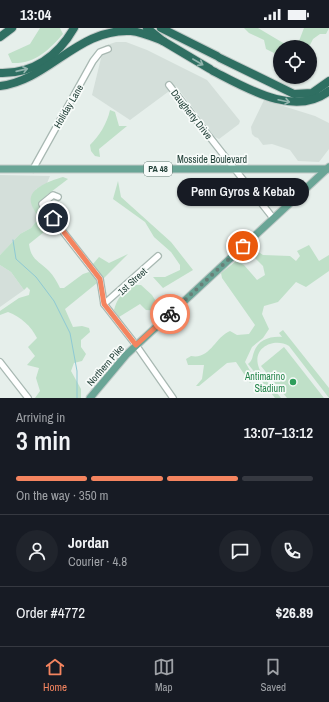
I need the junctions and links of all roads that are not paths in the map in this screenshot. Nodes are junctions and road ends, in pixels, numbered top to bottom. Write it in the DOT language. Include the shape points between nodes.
graph roads {
  1 [pos="3,28"];
  2 [pos="12,28"];
  3 [pos="74,28"];
  4 [pos="147,28"];
  5 [pos="161,28"];
  6 [pos="0,30"];
  7 [pos="0,37"];
  8 [pos="163,41"];
  9 [pos="70,49"];
  10 [pos="108,49"];
  11 [pos="43,63"];
  12 [pos="0,73"];
  13 [pos="329,81"];
  14 [pos="170,85"];
  15 [pos="0,86"];
  16 [pos="329,91"];
  17 [pos="328,168"];
  18 [pos="0,169"];
  19 [pos="33,169"];
  20 [pos="235,169"];
  21 [pos="58,197"];
  22 [pos="273,218"];
  23 [pos="158,256"];
  24 [pos="104,304"];
  25 [pos="136,345"];
  26 [pos="0,362"];
  27 [pos="28,398"];
  28 [pos="90,398"];
  29 [pos="173,398"];
  1 -- 6 [label="highway"];
  2 -- 7 [label="highway"];
  3 -- 11 [label="highway" via="62,46"];
  4 -- 8 [label="highway"];
  5 -- 13 [label="highway" via="294,94 312,93"];
  8 -- 9 [label="highway" via="136,32 115,31 92,36"];
  8 -- 16 [label="highway, one-way" via="212,70 264,95 288,102 309,101"];
  9 -- 11 [label="highway"];
  9 -- 15 [label="highway" via="32,76 14,84"];
  10 -- 19 [label="street, Holiday Lane" via="100,52 93,61"];
  12 -- 11 [label="highway, one-way" via="23,70"];
  14 -- 20 [label="street, Daugherty Drive"];
  17 -- 20 [label="main road, Mosside Boulevard / PA 48"];
  17 -- 22 [label="main road, Northern Pike"];
  18 -- 19 [label="main road, Mosside Boulevard / PA 48"];
  19 -- 20 [label="main road, Mosside Boulevard / PA 48"];
  20 -- 22 [label="street, Daugherty Drive"];
  21 -- 24 [label="street" via="53,195 42,204 100,279"];
  22 -- 25 [label="main road, Northern Pike"];
  23 -- 24 [label="street, 1st Street"];
  24 -- 25 [label="street"];
  25 -- 28 [label="main road, Northern Pike"];
  25 -- 29 [label="street"];
  26 -- 27 [label="street"];
}
